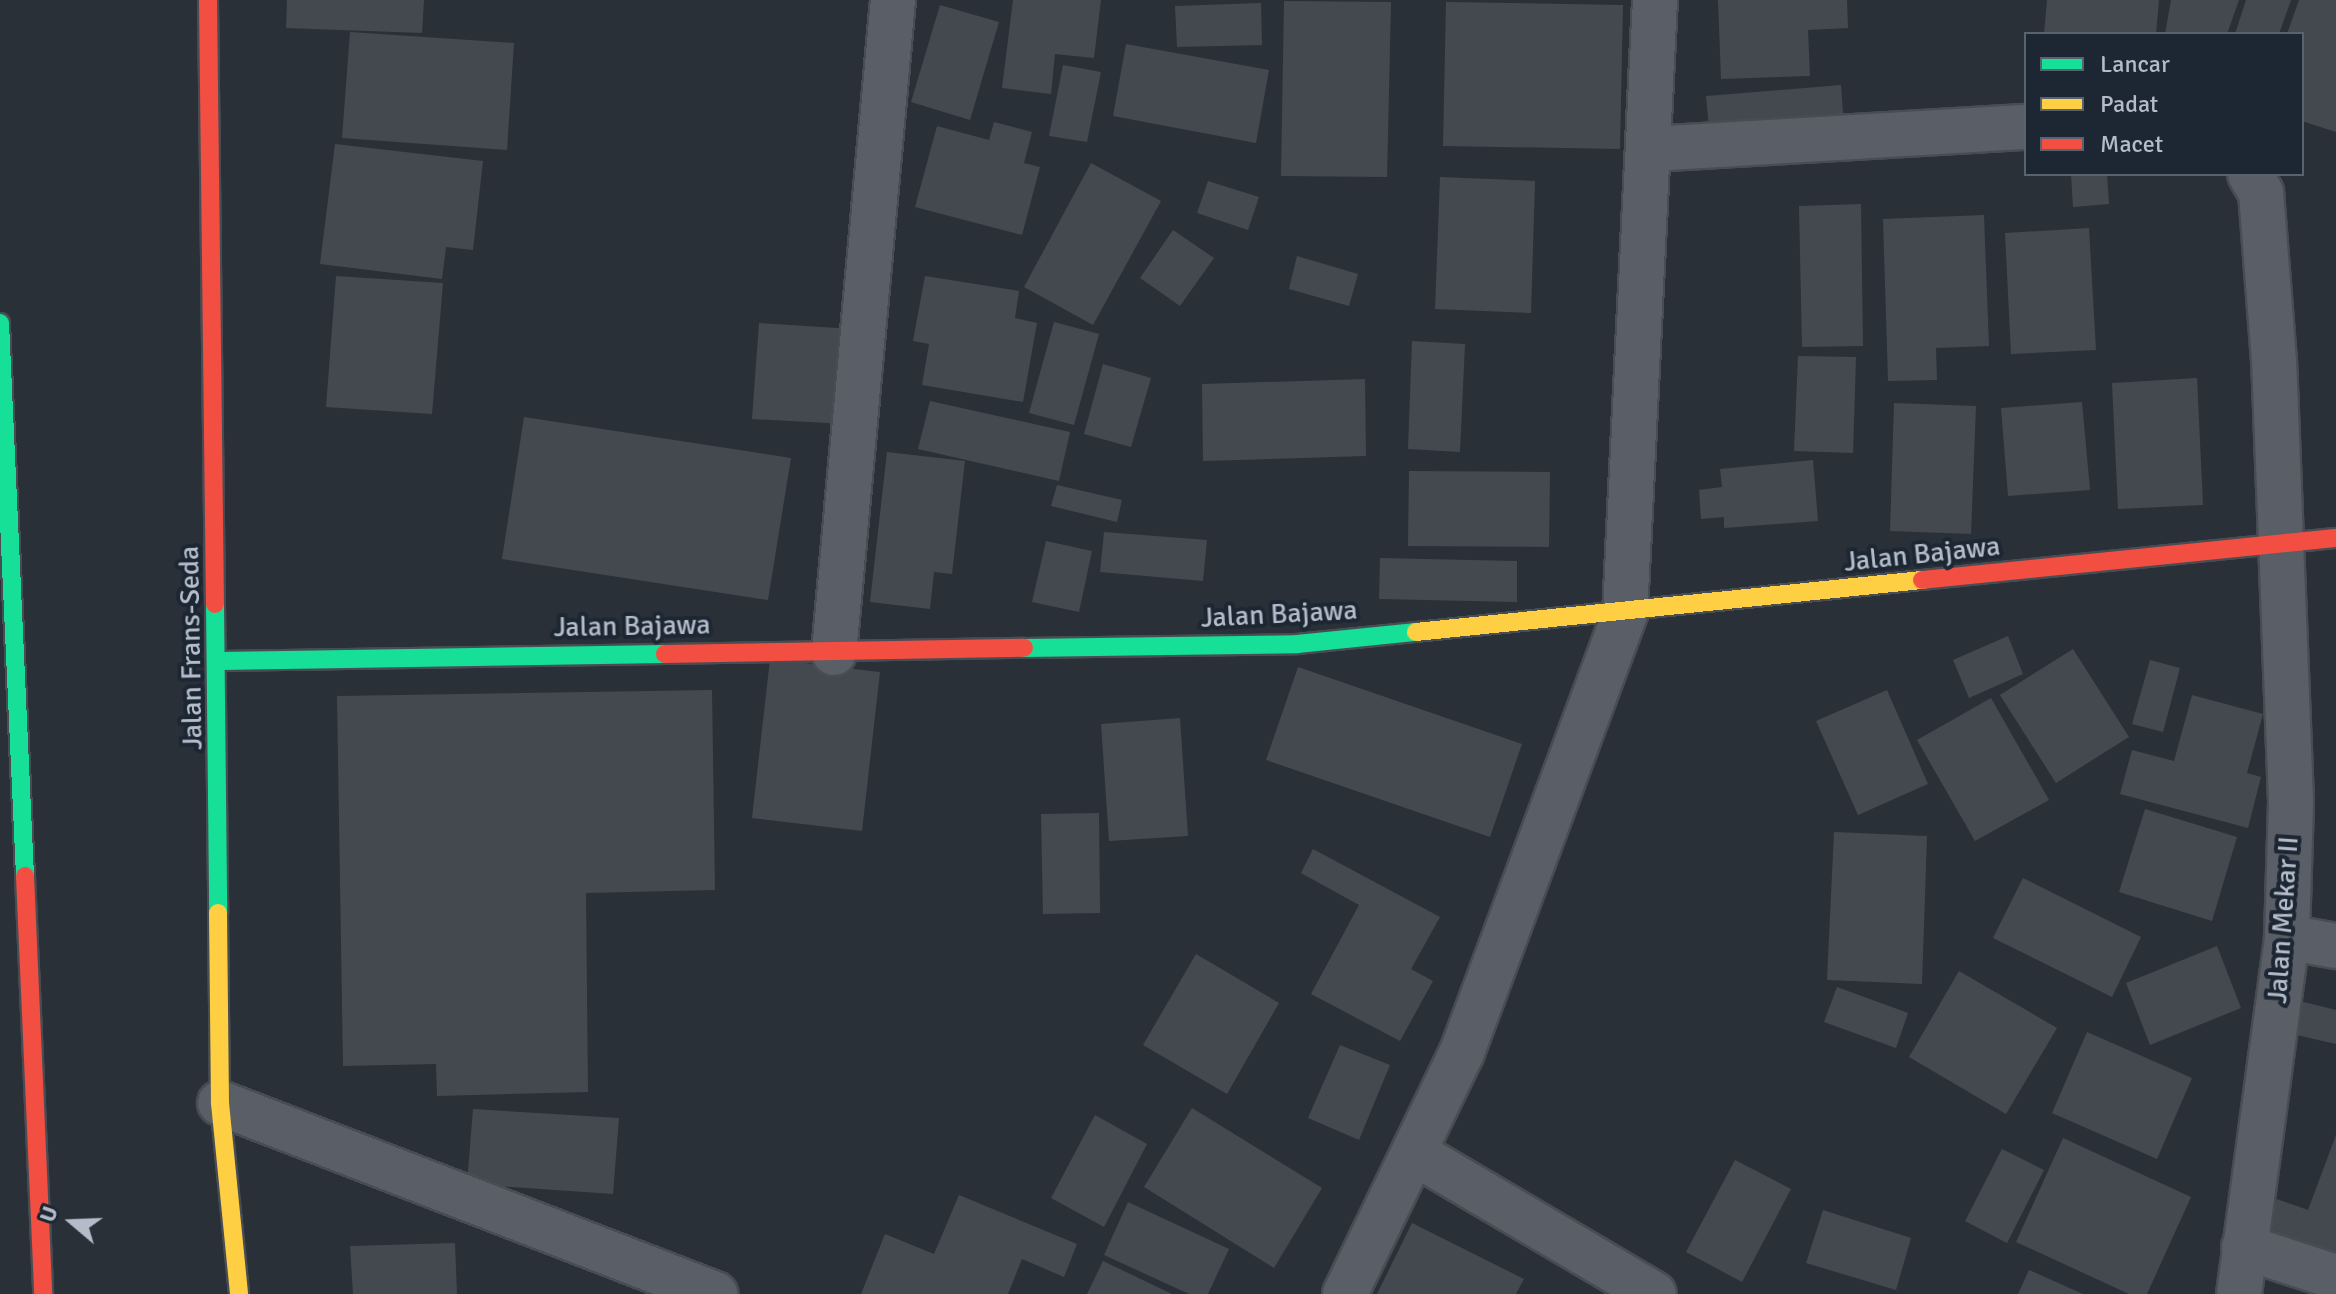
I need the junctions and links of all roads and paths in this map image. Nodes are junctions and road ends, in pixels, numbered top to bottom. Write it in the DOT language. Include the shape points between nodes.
graph roads {
  1 [pos="208,0"];
  2 [pos="893,0"];
  3 [pos="1655,0"];
  4 [pos="2024,127"];
  5 [pos="1652,149"];
  6 [pos="2251,176"];
  7 [pos="0,323"];
  8 [pos="2336,538"];
  9 [pos="2284,544"];
  10 [pos="1625,613"];
  11 [pos="834,653"];
  12 [pos="220,661"];
  13 [pos="11,887"];
  14 [pos="2287,937"];
  15 [pos="2336,946"];
  16 [pos="220,1103"];
  17 [pos="1416,1154"];
  18 [pos="2244,1247"];
  19 [pos="2336,1277"];
  20 [pos="43,1294"];
  21 [pos="239,1294"];
  22 [pos="715,1294"];
  23 [pos="1345,1294"];
  24 [pos="1654,1294"];
  25 [pos="2239,1294"];
  1 -- 12 [label="main road, Jalan Frans-Seda"];
  2 -- 11 [label="street"];
  3 -- 5 [label="street"];
  4 -- 5 [label="street"];
  5 -- 10 [label="street"];
  6 -- 9 [label="street, Jalan Mekar II" via="2261,193"];
  7 -- 13 [label="main road"];
  8 -- 9 [label="main road, Jalan Bajawa"];
  9 -- 10 [label="main road, Jalan Bajawa"];
  9 -- 14 [label="street, Jalan Mekar II"];
  10 -- 11 [label="main road, Jalan Bajawa" via="1297,644"];
  10 -- 17 [label="street" via="1555,816"];
  11 -- 12 [label="main road, Jalan Bajawa"];
  12 -- 16 [label="main road, Jalan Frans-Seda"];
  13 -- 20 [label="main road"];
  14 -- 15 [label="street"];
  14 -- 18 [label="street, Jalan Mekar II"];
  16 -- 21 [label="main road, Jalan Frans-Seda"];
  16 -- 22 [label="street"];
  17 -- 23 [label="street"];
  17 -- 24 [label="street"];
  18 -- 19 [label="street"];
  18 -- 25 [label="street, Jalan Mekar II"];
}
